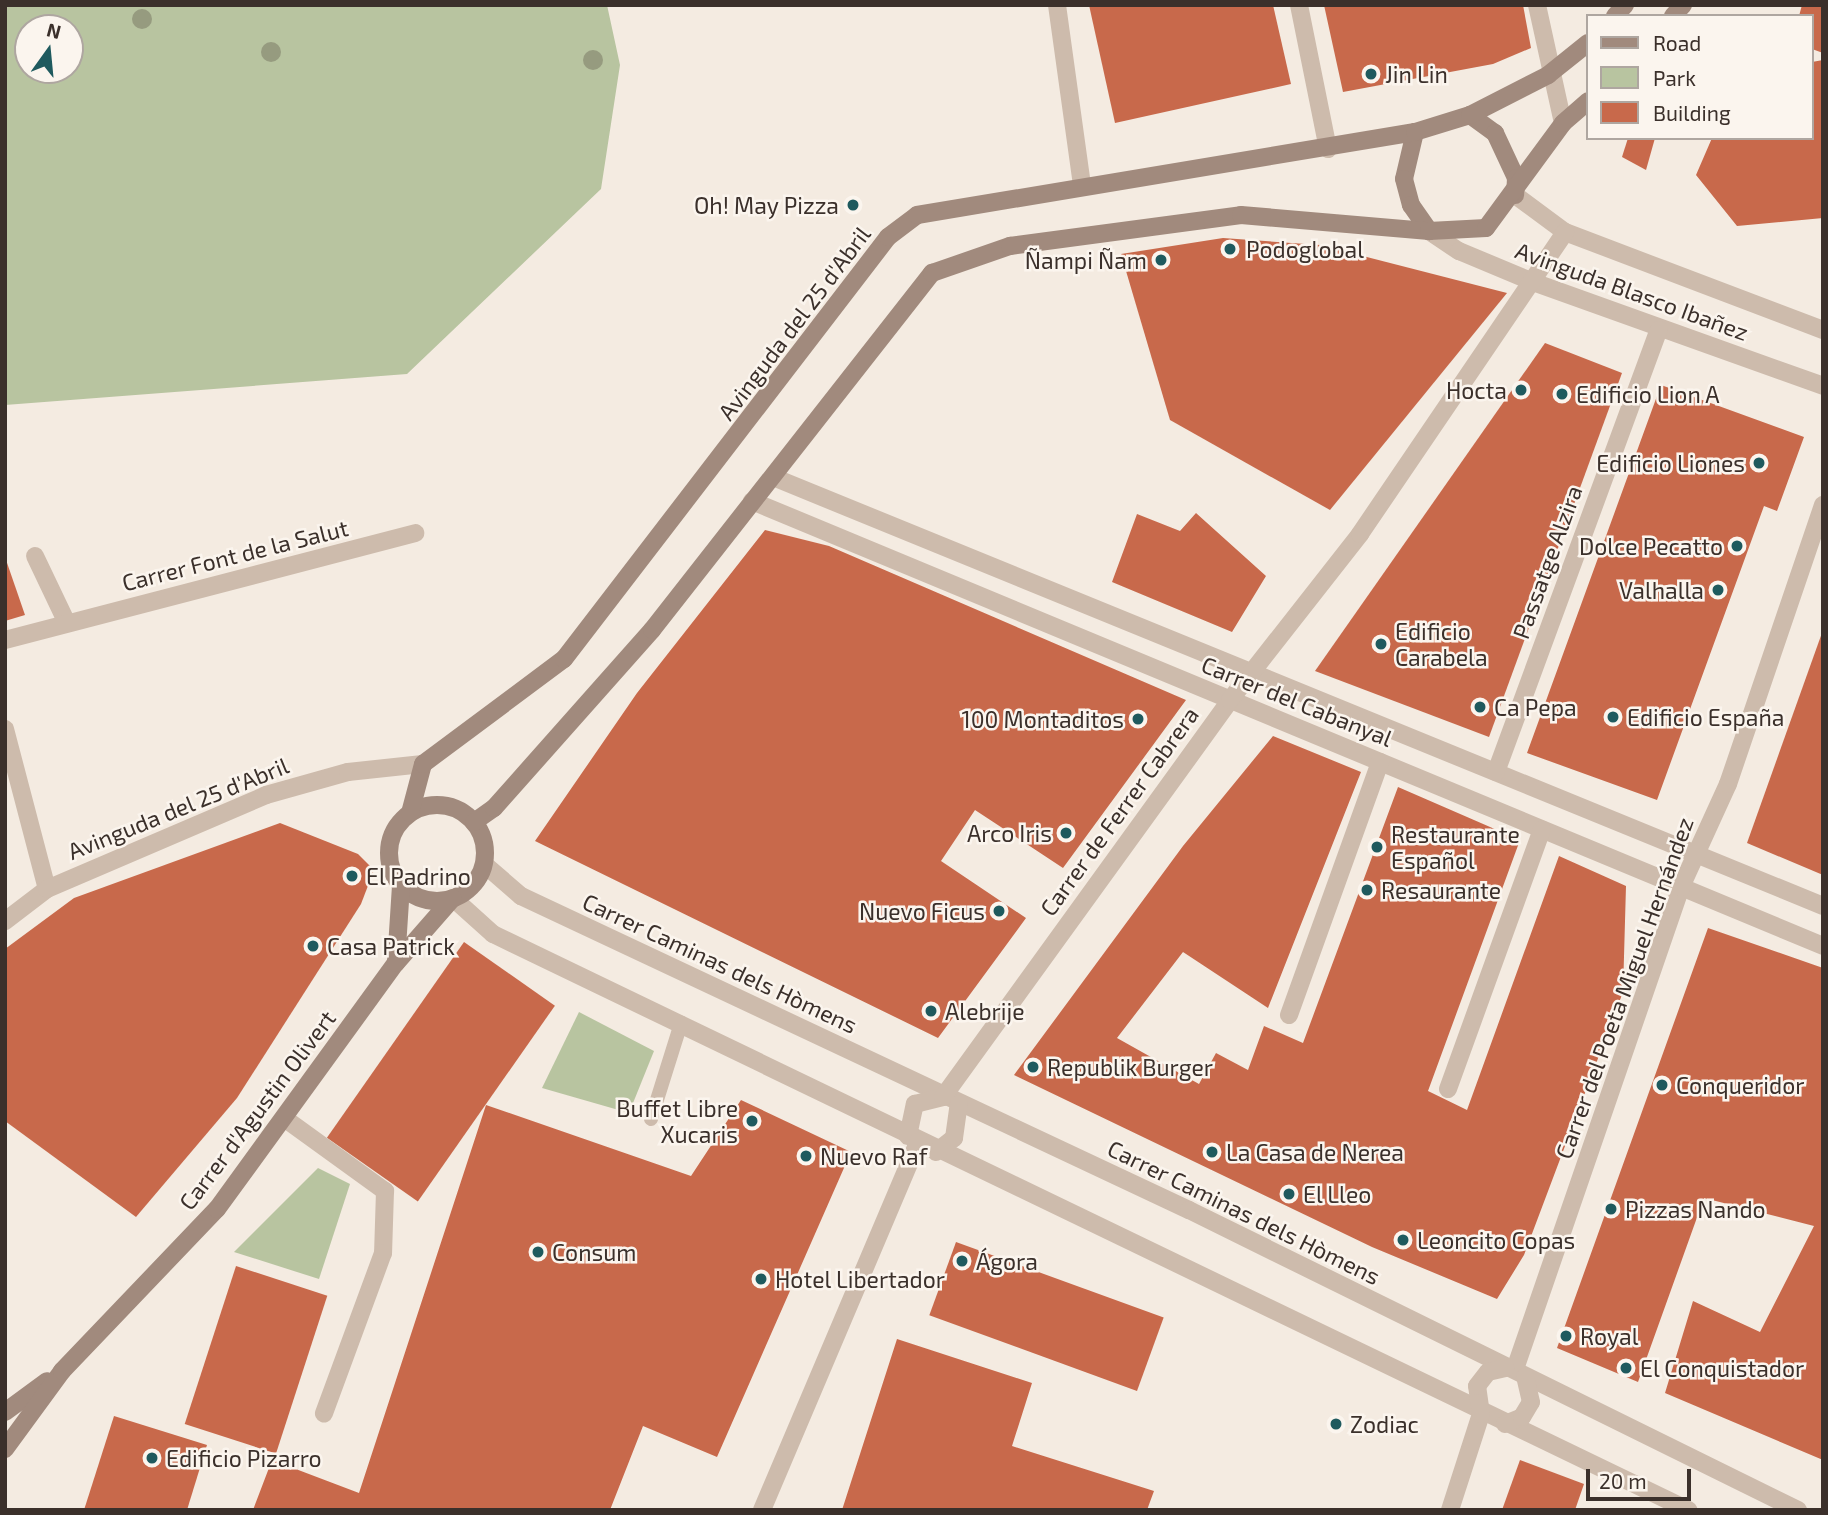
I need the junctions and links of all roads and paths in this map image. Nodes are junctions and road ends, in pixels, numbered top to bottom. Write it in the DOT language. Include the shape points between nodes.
graph roads {
  1 [pos="1057,5"];
  2 [pos="1299,5"];
  3 [pos="1537,5"];
  4 [pos="1587,44"];
  5 [pos="1548,75"];
  6 [pos="1587,102"];
  7 [pos="1471,115"];
  8 [pos="1563,123"];
  9 [pos="1415,132"];
  10 [pos="1328,149"];
  11 [pos="1082,185"];
  12 [pos="1516,195"];
  13 [pos="1429,231"];
  14 [pos="1565,232"];
  15 [pos="1533,282"];
  16 [pos="1659,330"];
  17 [pos="1823,330"];
  18 [pos="1823,386"];
  19 [pos="773,477"];
  20 [pos="752,501"];
  21 [pos="1823,505"];
  22 [pos="415,533"];
  23 [pos="35,556"];
  24 [pos="67,623"];
  25 [pos="5,640"];
  26 [pos="1256,674"];
  27 [pos="1230,700"];
  28 [pos="6,735"];
  29 [pos="1380,762"];
  30 [pos="423,764"];
  31 [pos="1496,772"];
  32 [pos="410,813"];
  33 [pos="474,822"];
  34 [pos="1542,830"];
  35 [pos="1694,853"];
  36 [pos="484,864"];
  37 [pos="401,885"];
  38 [pos="1681,887"];
  39 [pos="47,889"];
  40 [pos="453,898"];
  41 [pos="1823,906"];
  42 [pos="5,921"];
  43 [pos="1823,946"];
  44 [pos="396,963"];
  45 [pos="1289,1016"];
  46 [pos="681,1023"];
  47 [pos="1448,1089"];
  48 [pos="951,1100"];
  49 [pos="284,1118"];
  50 [pos="651,1119"];
  51 [pos="913,1139"];
  52 [pos="936,1152"];
  53 [pos="62,1371"];
  54 [pos="1515,1371"];
  55 [pos="5,1412"];
  56 [pos="324,1413"];
  57 [pos="1481,1414"];
  58 [pos="1505,1424"];
  59 [pos="5,1449"];
  60 [pos="762,1510"];
  61 [pos="1450,1510"];
  62 [pos="1688,1510"];
  63 [pos="1798,1510"];
  1 -- 11 [label="street"];
  2 -- 10 [label="street"];
  3 -- 5 [label="street"];
  4 -- 5 [label="street"];
  5 -- 7 [label="street"];
  5 -- 8 [label="street"];
  6 -- 8 [label="street"];
  7 -- 9 [label="street"];
  7 -- 12 [label="street" via="1495,133 1516,178"];
  8 -- 12 [label="street"];
  9 -- 10 [label="street, Avinguda del 25 d'Abril"];
  9 -- 13 [label="street" via="1404,179 1411,205"];
  10 -- 11 [label="street, Avinguda del 25 d'Abril"];
  11 -- 30 [label="street, Avinguda del 25 d'Abril" via="917,215 888,237 564,659"];
  12 -- 13 [label="street" via="1486,228"];
  12 -- 14 [label="street, Avinguda Blasco Ibañez"];
  13 -- 15 [label="street, Avinguda Blasco Ibañez" via="1459,251"];
  13 -- 19 [label="street" via="1241,215 1010,246 932,273"];
  14 -- 15 [label="street, Carrer de Ferrer Cabrera"];
  14 -- 17 [label="street, Avinguda Blasco Ibañez"];
  15 -- 16 [label="street, Avinguda Blasco Ibañez"];
  15 -- 26 [label="street, Carrer de Ferrer Cabrera"];
  16 -- 18 [label="street, Avinguda Blasco Ibañez"];
  16 -- 31 [label="street, Passatge Alzira"];
  19 -- 20 [label="street"];
  19 -- 26 [label="street, Carrer del Cabanyal"];
  20 -- 27 [label="street, Carrer del Cabanyal"];
  20 -- 33 [label="street" via="652,630 494,808"];
  21 -- 35 [label="street, Carrer del Poeta Miguel Hernández" via="1728,784"];
  22 -- 24 [label="street, Carrer Font de la Salut"];
  23 -- 24 [label="street"];
  24 -- 25 [label="street, Carrer Font de la Salut"];
  26 -- 27 [label="street, Carrer de Ferrer Cabrera"];
  26 -- 31 [label="street, Carrer del Cabanyal"];
  27 -- 29 [label="street, Carrer del Cabanyal"];
  27 -- 48 [label="street, Carrer de Ferrer Cabrera"];
  28 -- 39 [label="street"];
  29 -- 34 [label="street, Carrer del Cabanyal"];
  29 -- 45 [label="street"];
  30 -- 32 [label="street"];
  30 -- 39 [label="street, Avinguda del 25 d'Abril" via="348,772 266,794"];
  31 -- 35 [label="street, Carrer del Cabanyal"];
  32 -- 33 [label="street" via="444,805"];
  32 -- 37 [label="street" via="397,825 389,856"];
  33 -- 36 [label="street"];
  34 -- 38 [label="street, Carrer del Cabanyal"];
  34 -- 47 [label="street"];
  35 -- 38 [label="street, Carrer del Poeta Miguel Hernández"];
  35 -- 41 [label="street, Carrer del Cabanyal"];
  36 -- 40 [label="street" via="478,878"];
  36 -- 48 [label="street, Carrer Caminas dels Hòmens" via="521,896"];
  37 -- 40 [label="street" via="420,898"];
  37 -- 44 [label="street"];
  38 -- 43 [label="street, Carrer del Cabanyal"];
  38 -- 54 [label="street, Carrer del Poeta Miguel Hernández"];
  39 -- 42 [label="street, Avinguda del 25 d'Abril"];
  40 -- 44 [label="street, Carrer d'Agustin Olivert"];
  40 -- 46 [label="street" via="493,934"];
  44 -- 49 [label="street, Carrer d'Agustin Olivert"];
  46 -- 50 [label="lane"];
  46 -- 51 [label="street"];
  48 -- 51 [label="street" via="915,1104"];
  48 -- 52 [label="street" via="954,1138"];
  48 -- 54 [label="street, Carrer Caminas dels Hòmens"];
  49 -- 53 [label="street, Carrer d'Agustin Olivert" via="217,1209"];
  49 -- 56 [label="street" via="386,1191 383,1253"];
  51 -- 52 [label="street"];
  51 -- 60 [label="street"];
  52 -- 57 [label="street"];
  53 -- 55 [label="street"];
  53 -- 59 [label="street"];
  54 -- 57 [label="street" via="1488,1372 1477,1386"];
  54 -- 58 [label="street" via="1531,1402 1522,1417"];
  54 -- 63 [label="street, Carrer Caminas dels Hòmens"];
  57 -- 58 [label="street"];
  57 -- 61 [label="street"];
  58 -- 62 [label="street"];
}
